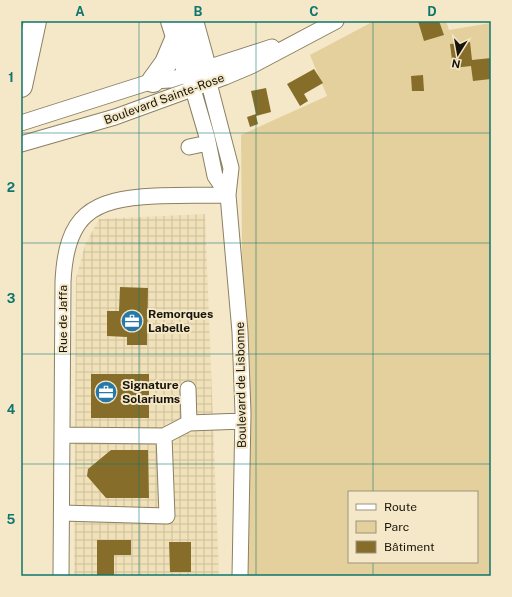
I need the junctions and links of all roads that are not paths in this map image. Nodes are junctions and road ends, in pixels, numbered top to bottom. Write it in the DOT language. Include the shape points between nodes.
graph roads {
  1 [pos="35,21"];
  2 [pos="192,21"];
  3 [pos="336,21"];
  4 [pos="175,29"];
  5 [pos="199,78"];
  6 [pos="153,81"];
  7 [pos="21,86"];
  8 [pos="21,123"];
  9 [pos="208,143"];
  10 [pos="21,144"];
  11 [pos="189,147"];
  12 [pos="228,195"];
  13 [pos="188,389"];
  14 [pos="243,421"];
  15 [pos="189,423"];
  16 [pos="62,435"];
  17 [pos="164,436"];
  18 [pos="62,513"];
  19 [pos="61,576"];
  20 [pos="240,576"];
  1 -- 7 [label="highway"];
  2 -- 5 [label="highway"];
  3 -- 5 [label="street, Boulevard Sainte-Rose" via="302,38"];
  4 -- 5 [label="highway"];
  4 -- 6 [label="highway" via="166,63"];
  5 -- 6 [label="street, Boulevard Sainte-Rose"];
  5 -- 9 [label="street"];
  5 -- 10 [label="street, Boulevard Sainte-Rose" via="129,112"];
  5 -- 12 [label="street, Boulevard de Lisbonne" via="232,168"];
  6 -- 8 [label="street, Boulevard Sainte-Rose"];
  9 -- 11 [label="street"];
  9 -- 12 [label="street" via="214,176"];
  12 -- 14 [label="street, Boulevard de Lisbonne" via="240,332"];
  12 -- 16 [label="street, Rue de Jaffa" via="120,198 92,210 77,226 70,238 64,263"];
  13 -- 15 [label="street"];
  14 -- 15 [label="street"];
  14 -- 20 [label="street, Boulevard de Lisbonne"];
  15 -- 17 [label="street"];
  16 -- 17 [label="street"];
  16 -- 18 [label="street, Rue de Jaffa"];
  17 -- 18 [label="street" via="167,516"];
  18 -- 19 [label="street, Rue de Jaffa"];
}
